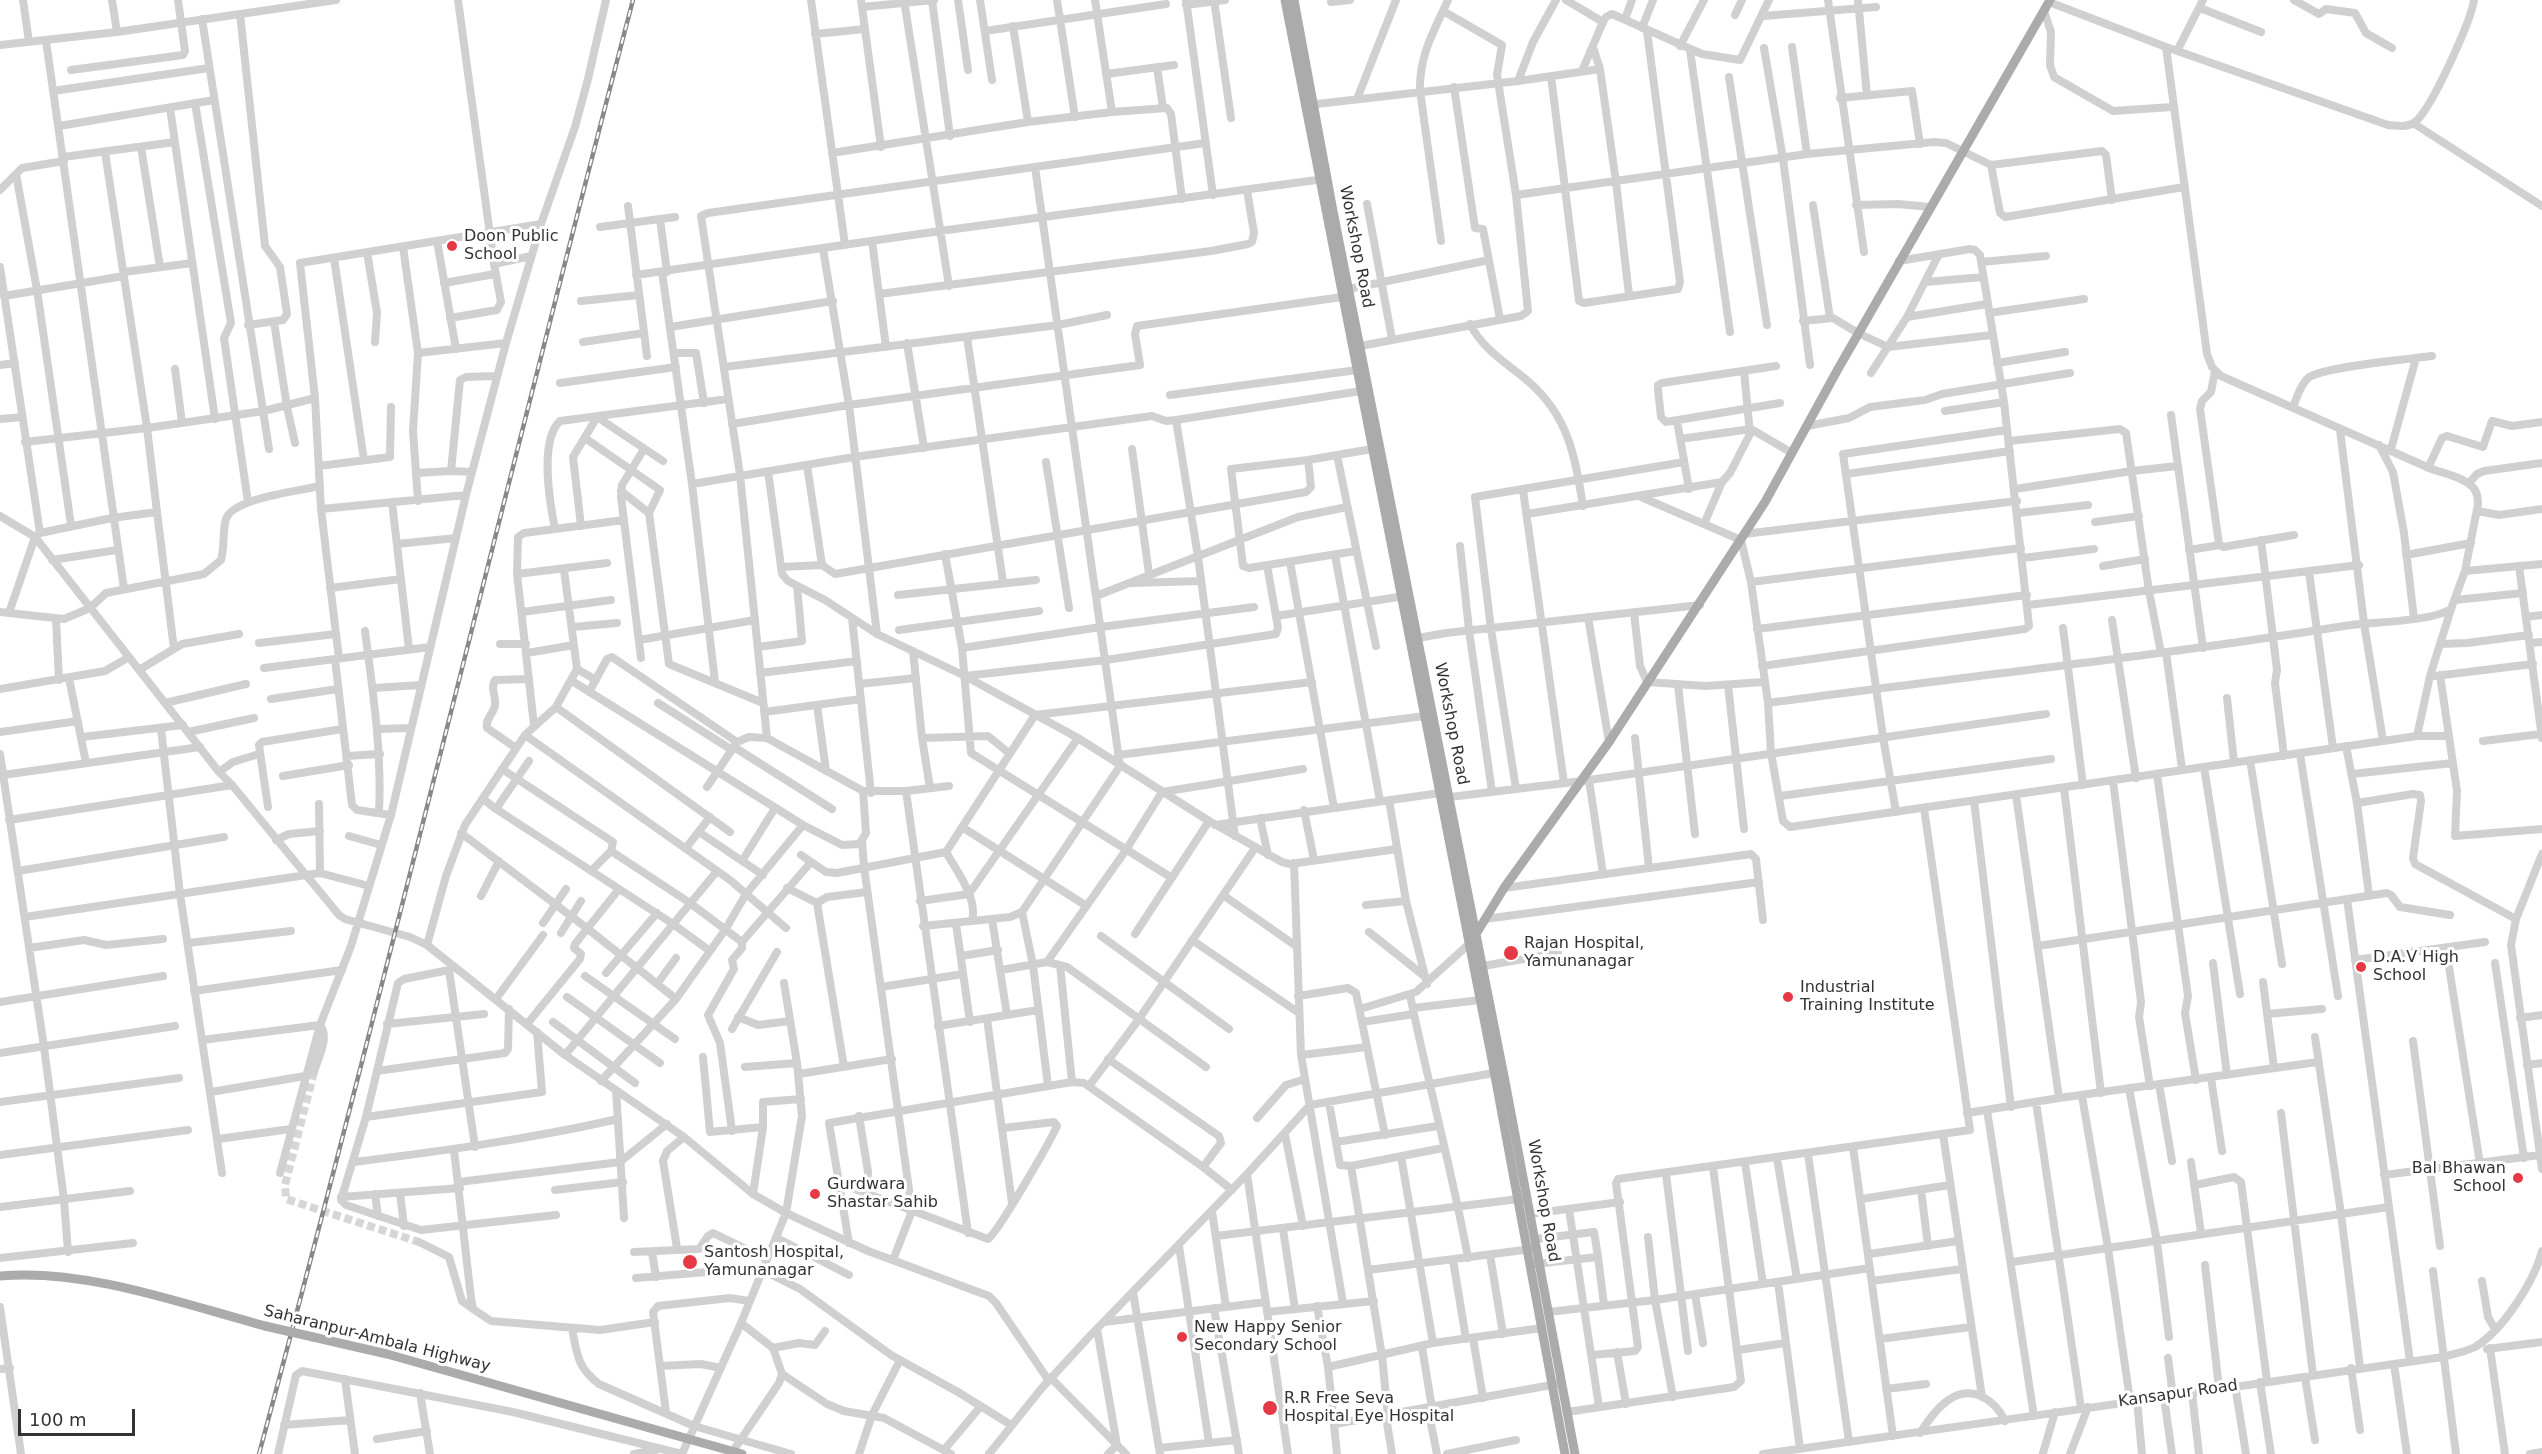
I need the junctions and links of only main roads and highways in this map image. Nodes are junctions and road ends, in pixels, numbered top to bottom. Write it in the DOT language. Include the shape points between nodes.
graph roads {
  1 [pos="1284,0"];
  2 [pos="1294,0"];
  3 [pos="2048,4"];
  4 [pos="1309,105"];
  5 [pos="1346,293"];
  6 [pos="1406,596"];
  7 [pos="1476,933"];
  8 [pos="1469,944"];
  9 [pos="1522,1199"];
  10 [pos="1533,1246"];
  11 [pos="1534,1264"];
  12 [pos="0,1276"];
  13 [pos="1557,1384"];
  14 [pos="738,1453"];
  15 [pos="1565,1454"];
  16 [pos="1575,1454"];
  1 -- 4 [label="main road, Workshop Road"];
  2 -- 4 [label="main road, Workshop Road"];
  3 -- 7 [label="main road" via="1743,537 1585,781 1504,888"];
  4 -- 5 [label="main road, Workshop Road"];
  5 -- 6 [label="main road, Workshop Road" via="1360,346"];
  5 -- 6 [label="main road, Workshop Road" via="1372,449"];
  6 -- 7 [label="main road, Workshop Road" via="1418,638"];
  6 -- 8 [label="main road, Workshop Road"];
  7 -- 8 [label="main road"];
  7 -- 9 [label="main road, Workshop Road"];
  8 -- 9 [label="main road, Workshop Road"];
  9 -- 10 [label="main road, Workshop Road"];
  9 -- 10 [label="main road, Workshop Road" via="1530,1214"];
  10 -- 11 [label="main road, Workshop Road"];
  11 -- 13 [label="main road, Workshop Road" via="1542,1328"];
  11 -- 13 [label="main road, Workshop Road" via="1548,1312"];
  12 -- 14 [label="main road, Saharanpur-Ambala Highway, bridge" via="31,1273 85,1280 387,1354"];
  13 -- 15 [label="main road, Workshop Road"];
  13 -- 16 [label="main road, Workshop Road"];
}
